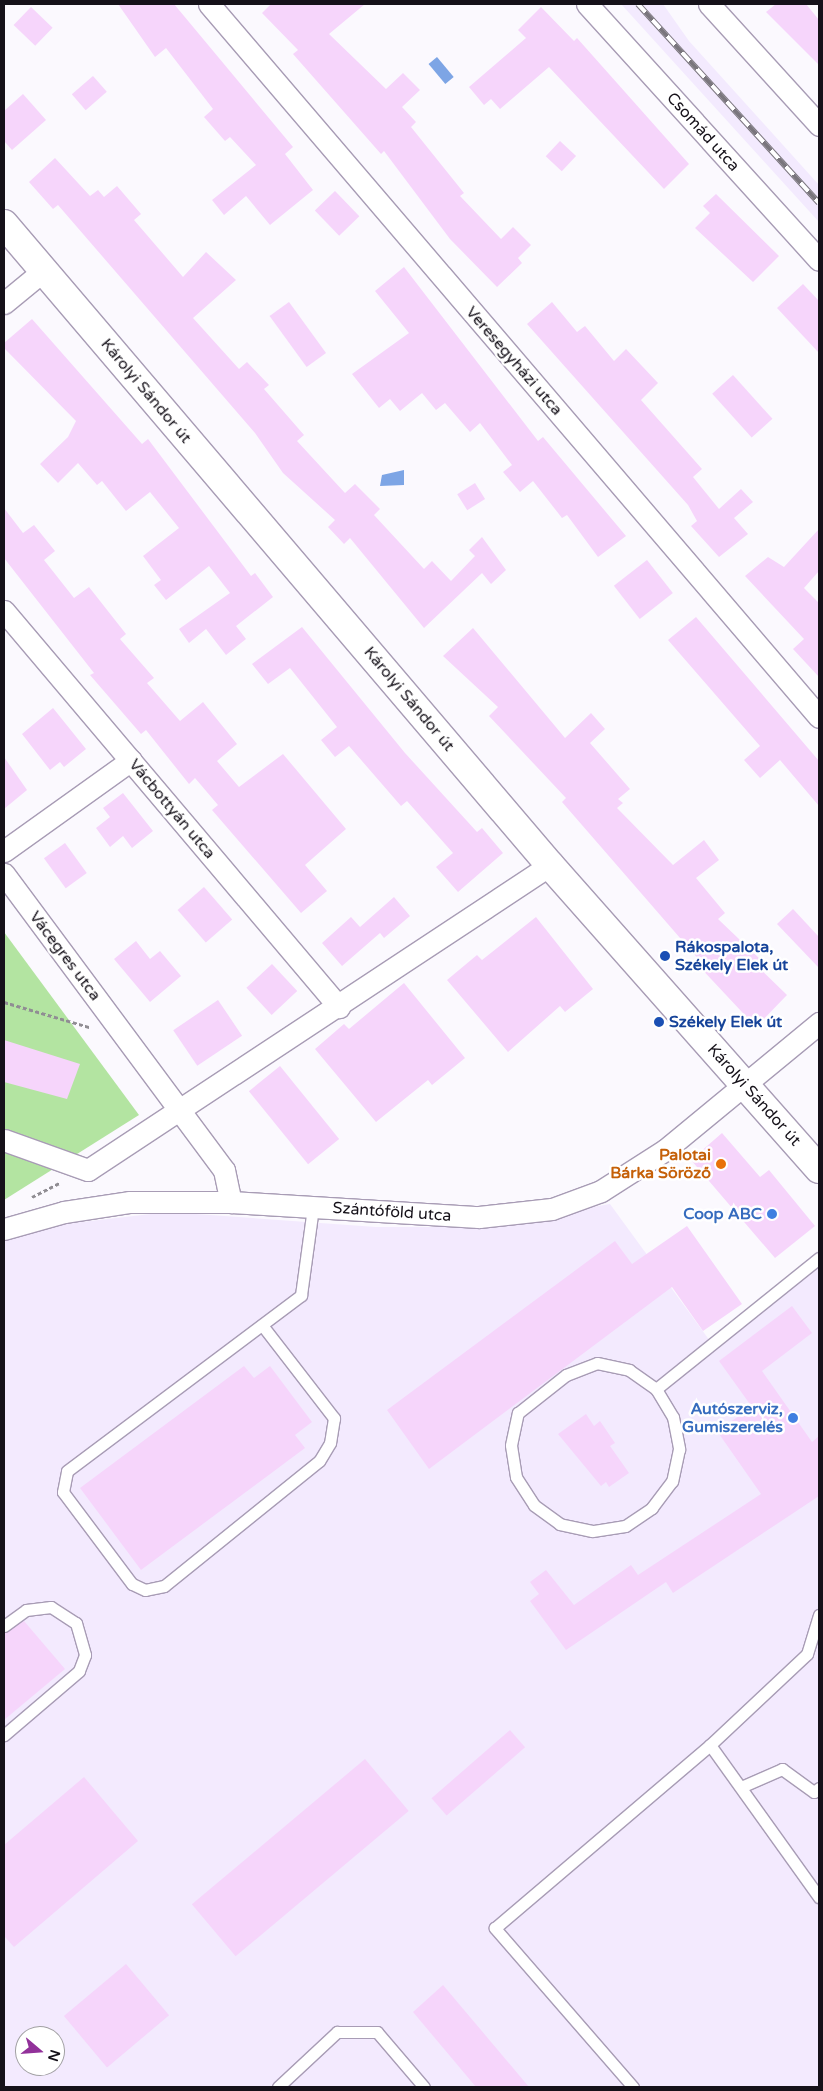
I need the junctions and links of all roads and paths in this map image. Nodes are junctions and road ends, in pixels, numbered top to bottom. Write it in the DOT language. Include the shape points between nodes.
graph roads {
  1 [pos="209,4"];
  2 [pos="588,4"];
  3 [pos="709,4"];
  4 [pos="819,125"];
  5 [pos="4,224"];
  6 [pos="819,260"];
  7 [pos="43,271"];
  8 [pos="4,303"];
  9 [pos="4,611"];
  10 [pos="819,717"];
  11 [pos="131,760"];
  12 [pos="4,851"];
  13 [pos="550,865"];
  14 [pos="4,874"];
  15 [pos="4,1002"];
  16 [pos="340,1007"];
  17 [pos="819,1023"];
  18 [pos="126,1038"];
  19 [pos="745,1086"];
  20 [pos="182,1111"];
  21 [pos="4,1140"];
  22 [pos="819,1169"];
  23 [pos="231,1202"];
  24 [pos="313,1207"];
  25 [pos="4,1229"];
  26 [pos="819,1258"];
  27 [pos="262,1325"];
  28 [pos="656,1389"];
  29 [pos="819,1615"];
  30 [pos="4,1626"];
  31 [pos="4,1735"];
  32 [pos="710,1745"];
  33 [pos="741,1787"];
  34 [pos="819,1788"];
  35 [pos="819,1897"];
  36 [pos="278,2087"];
  37 [pos="424,2087"];
  38 [pos="633,2087"];
  1 -- 10 [label="street, Veresegyházi utca"];
  2 -- 6 [label="street, Csomád utca"];
  3 -- 4 [label="street"];
  5 -- 7 [label="street, Károlyi Sándor út"];
  7 -- 8 [label="street"];
  7 -- 13 [label="street, Károlyi Sándor út"];
  9 -- 11 [label="street, Vácbottyán utca"];
  11 -- 12 [label="street"];
  11 -- 16 [label="street, Vácbottyán utca"];
  13 -- 16 [label="street"];
  13 -- 19 [label="street, Károlyi Sándor út"];
  14 -- 18 [label="street, Vácegres utca"];
  15 -- 18 [label="path, Vácegres utca"];
  16 -- 20 [label="street"];
  17 -- 19 [label="street"];
  18 -- 20 [label="street, Vácegres utca"];
  19 -- 22 [label="street, Károlyi Sándor út"];
  19 -- 24 [label="street, Szántóföld utca" via="622,1180 552,1209 479,1218"];
  20 -- 21 [label="street" via="88,1170"];
  20 -- 23 [label="street, Vácegres utca" via="224,1170"];
  23 -- 24 [label="street, Szántóföld utca"];
  23 -- 25 [label="street, Szántóföld utca" via="130,1202 64,1212"];
  24 -- 27 [label="lane" via="301,1295"];
  26 -- 28 [label="lane"];
  27 -- 27 [label="lane" via="67,1471 63,1492 132,1584 145,1590 164,1586 320,1461 330,1443 334,1418"];
  28 -- 28 [label="lane" via="629,1370 597,1363 566,1375 518,1413 511,1445 515,1469 534,1505 560,1524 592,1531 625,1526 652,1508 672,1482 679,1450 673,1417"];
  29 -- 32 [label="lane" via="807,1654"];
  30 -- 31 [label="lane" via="37,1607 63,1612 76,1623 85,1655 80,1671"];
  32 -- 33 [label="lane"];
  32 -- 38 [label="lane" via="495,1928"];
  33 -- 34 [label="lane" via="782,1769 814,1792"];
  33 -- 35 [label="lane"];
  36 -- 37 [label="lane" via="337,2032 377,2032"];
}
